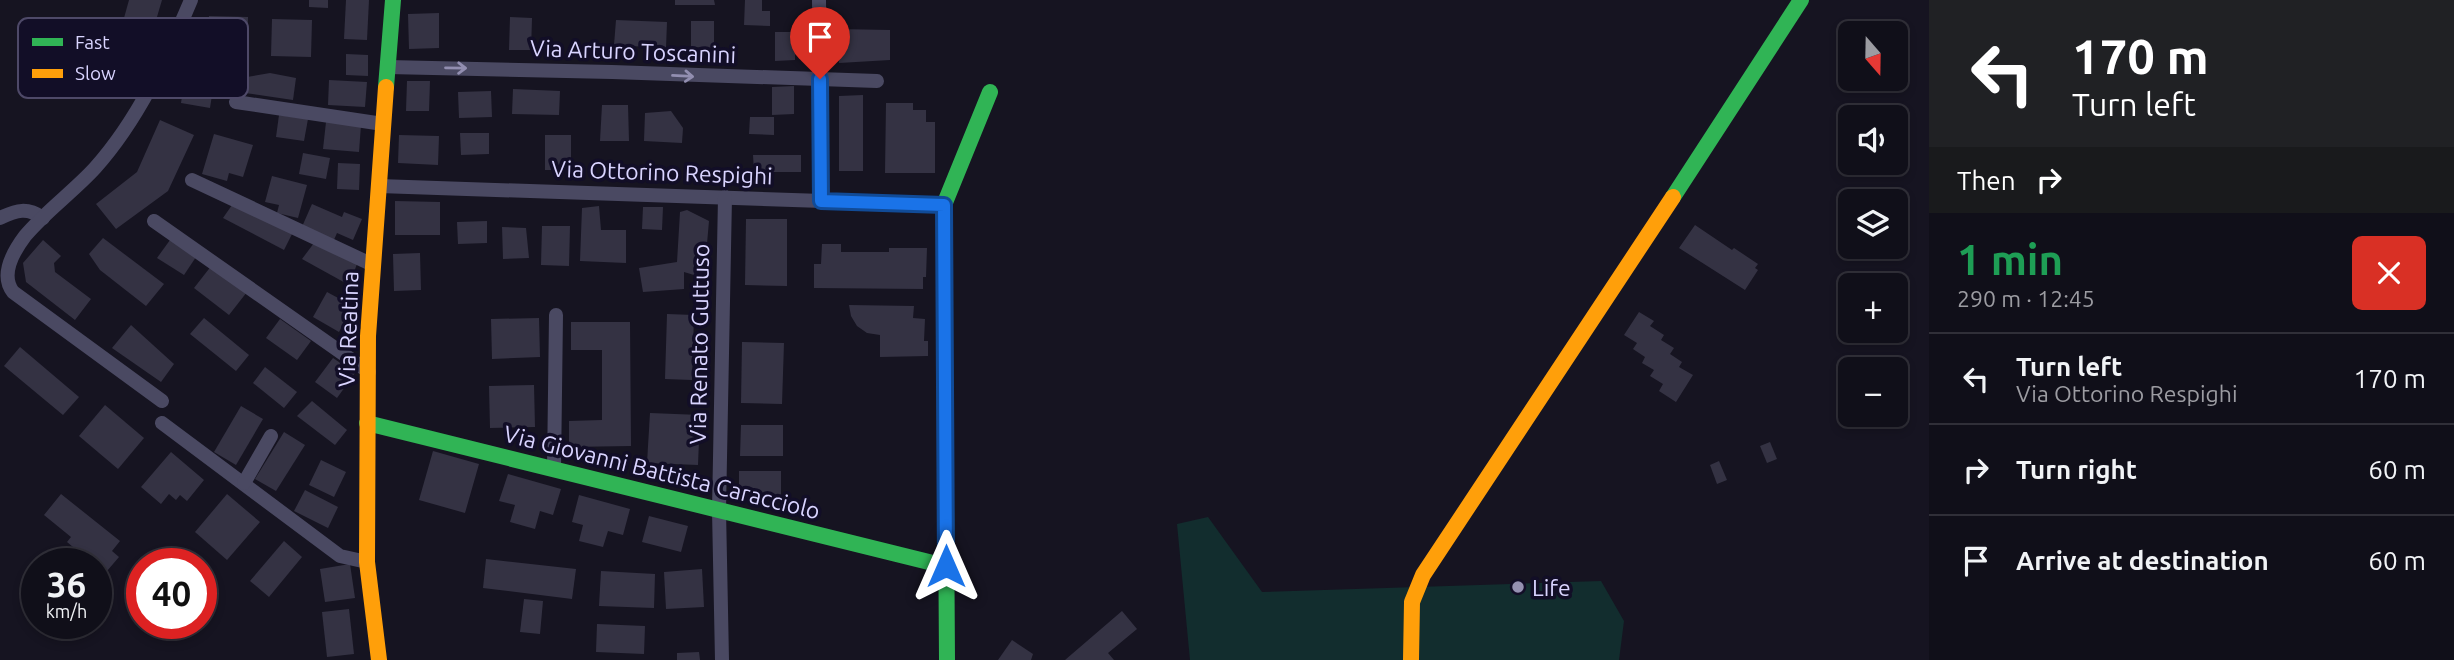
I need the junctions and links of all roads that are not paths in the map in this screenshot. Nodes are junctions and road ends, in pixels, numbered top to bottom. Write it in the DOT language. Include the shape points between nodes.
graph roads {
  1 [pos="191,0"];
  2 [pos="393,0"];
  3 [pos="820,0"];
  4 [pos="1801,0"];
  5 [pos="183,18"];
  6 [pos="388,67"];
  7 [pos="820,79"];
  8 [pos="877,81"];
  9 [pos="990,92"];
  10 [pos="143,98"];
  11 [pos="236,102"];
  12 [pos="383,124"];
  13 [pos="192,180"];
  14 [pos="379,186"];
  15 [pos="726,197"];
  16 [pos="821,201"];
  17 [pos="944,205"];
  18 [pos="0,218"];
  19 [pos="43,218"];
  20 [pos="154,220"];
  21 [pos="373,265"];
  22 [pos="556,316"];
  23 [pos="369,372"];
  24 [pos="162,401"];
  25 [pos="162,423"];
  26 [pos="367,424"];
  27 [pos="271,436"];
  28 [pos="554,469"];
  29 [pos="244,483"];
  30 [pos="719,510"];
  31 [pos="367,562"];
  32 [pos="946,566"];
  33 [pos="379,660"];
  34 [pos="722,660"];
  35 [pos="947,660"];
  36 [pos="1411,660"];
  1 -- 5 [label="street"];
  2 -- 6 [label="street, Via Reatina"];
  3 -- 7 [label="street"];
  4 -- 36 [label="street" via="1423,575 1412,602"];
  6 -- 7 [label="street, Via Arturo Toscanini, one-way"];
  6 -- 12 [label="street, Via Reatina"];
  7 -- 8 [label="street, Via Arturo Toscanini"];
  7 -- 16 [label="street"];
  9 -- 17 [label="street"];
  10 -- 19 [label="street" via="94,170"];
  11 -- 12 [label="street"];
  12 -- 14 [label="street, Via Reatina"];
  13 -- 21 [label="street"];
  14 -- 15 [label="street, Via Ottorino Respighi"];
  14 -- 21 [label="street, Via Reatina"];
  15 -- 16 [label="street, Via Ottorino Respighi"];
  15 -- 30 [label="street, Via Renato Guttuso"];
  16 -- 17 [label="street, Via Ottorino Respighi"];
  17 -- 32 [label="street"];
  18 -- 19 [label="street" via="23,209"];
  19 -- 24 [label="street" via="16,248 5,270 6,285"];
  20 -- 23 [label="street"];
  21 -- 23 [label="street, Via Reatina"];
  22 -- 28 [label="street"];
  23 -- 26 [label="street, Via Reatina"];
  25 -- 29 [label="street"];
  26 -- 28 [label="street, Via Giovanni Battista Caracciolo"];
  26 -- 31 [label="street, Via Reatina"];
  27 -- 29 [label="street"];
  28 -- 30 [label="street, Via Giovanni Battista Caracciolo"];
  29 -- 31 [label="street" via="340,556"];
  30 -- 32 [label="street, Via Giovanni Battista Caracciolo"];
  30 -- 34 [label="street, Via Renato Guttuso"];
  31 -- 33 [label="street, Via Reatina"];
  32 -- 35 [label="street"];
}
